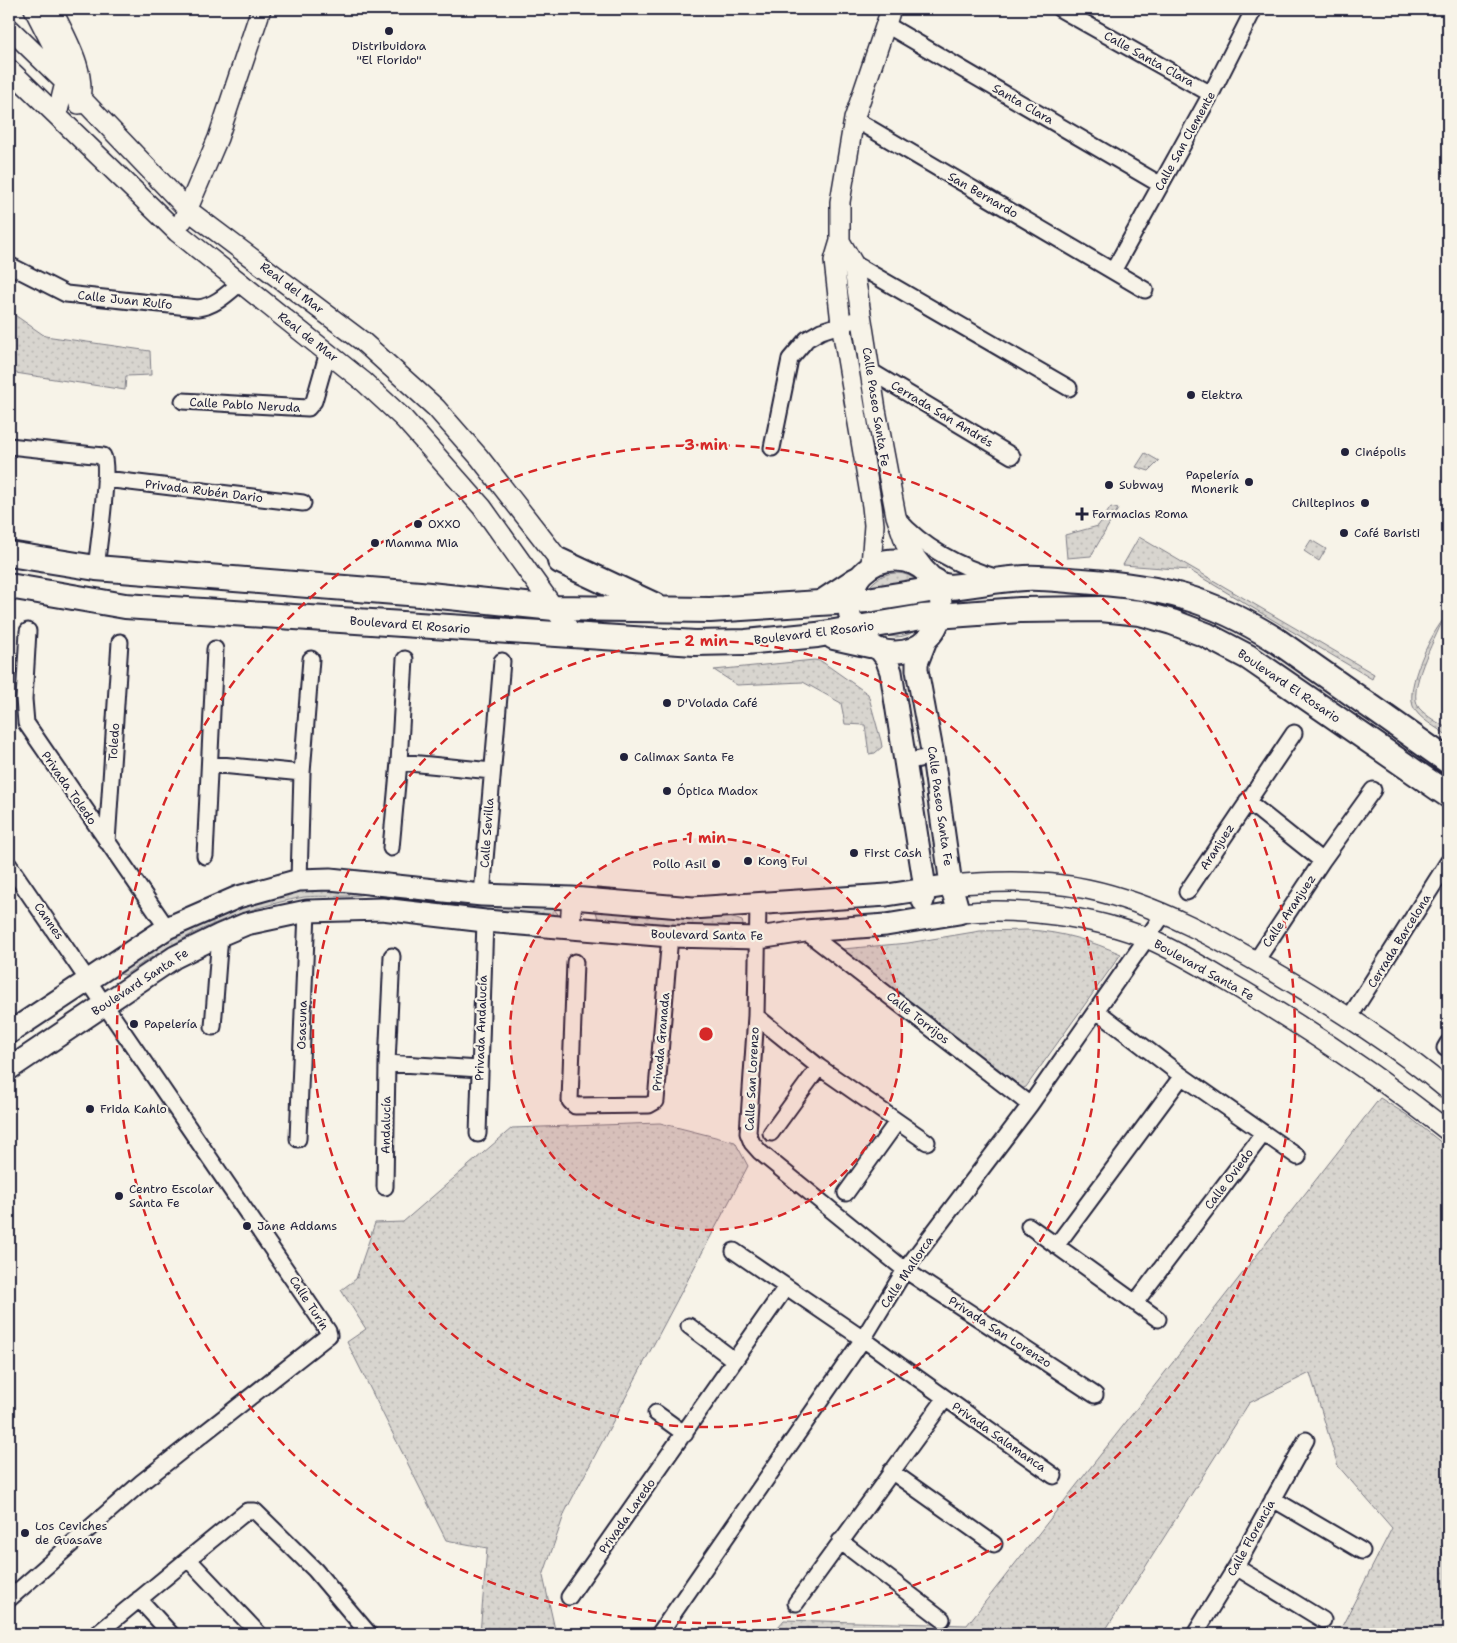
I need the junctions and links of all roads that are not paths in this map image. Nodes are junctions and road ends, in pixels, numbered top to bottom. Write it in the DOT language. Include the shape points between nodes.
graph roads {
  1 [pos="34,9"];
  2 [pos="52,9"];
  3 [pos="261,9"];
  4 [pos="1060,9"];
  5 [pos="1254,9"];
  6 [pos="888,16"];
  7 [pos="9,28"];
  8 [pos="9,69"];
  9 [pos="65,83"];
  10 [pos="1211,94"];
  11 [pos="81,98"];
  12 [pos="57,115"];
  13 [pos="854,119"];
  14 [pos="72,129"];
  15 [pos="1161,185"];
  16 [pos="188,210"];
  17 [pos="177,232"];
  18 [pos="840,240"];
  19 [pos="834,261"];
  20 [pos="854,263"];
  21 [pos="9,265"];
  22 [pos="1113,270"];
  23 [pos="240,283"];
  24 [pos="1145,290"];
  25 [pos="861,318"];
  26 [pos="841,323"];
  27 [pos="328,352"];
  28 [pos="872,372"];
  29 [pos="1069,388"];
  30 [pos="183,401"];
  31 [pos="9,446"];
  32 [pos="772,448"];
  33 [pos="1012,456"];
  34 [pos="105,480"];
  35 [pos="302,503"];
  36 [pos="896,516"];
  37 [pos="9,554"];
  38 [pos="560,561"];
  39 [pos="96,568"];
  40 [pos="1004,580"];
  41 [pos="859,582"];
  42 [pos="941,582"];
  43 [pos="9,586"];
  44 [pos="554,608"];
  45 [pos="667,611"];
  46 [pos="934,628"];
  47 [pos="28,631"];
  48 [pos="574,636"];
  49 [pos="869,641"];
  50 [pos="120,642"];
  51 [pos="215,649"];
  52 [pos="311,658"];
  53 [pos="405,659"];
  54 [pos="502,660"];
  55 [pos="1317,704"];
  56 [pos="1294,733"];
  57 [pos="933,756"];
  58 [pos="1448,760"];
  59 [pos="400,762"];
  60 [pos="906,762"];
  61 [pos="211,764"];
  62 [pos="492,770"];
  63 [pos="302,773"];
  64 [pos="1448,776"];
  65 [pos="1373,790"];
  66 [pos="1448,796"];
  67 [pos="1247,801"];
  68 [pos="107,842"];
  69 [pos="391,848"];
  70 [pos="205,856"];
  71 [pos="1322,861"];
  72 [pos="1448,862"];
  73 [pos="9,865"];
  74 [pos="299,880"];
  75 [pos="384,884"];
  76 [pos="951,885"];
  77 [pos="925,888"];
  78 [pos="1187,892"];
  79 [pos="482,895"];
  80 [pos="572,898"];
  81 [pos="758,905"];
  82 [pos="382,909"];
  83 [pos="307,911"];
  84 [pos="959,913"];
  85 [pos="1163,914"];
  86 [pos="920,918"];
  87 [pos="485,921"];
  88 [pos="570,927"];
  89 [pos="167,928"];
  90 [pos="805,931"];
  91 [pos="220,934"];
  92 [pos="670,936"];
  93 [pos="758,938"];
  94 [pos="1148,939"];
  95 [pos="392,956"];
  96 [pos="1256,961"];
  97 [pos="575,962"];
  98 [pos="88,978"];
  99 [pos="105,1004"];
  100 [pos="1097,1011"];
  101 [pos="756,1016"];
  102 [pos="1349,1018"];
  103 [pos="213,1027"];
  104 [pos="9,1032"];
  105 [pos="387,1063"];
  106 [pos="819,1067"];
  107 [pos="9,1068"];
  108 [pos="479,1069"];
  109 [pos="1182,1076"];
  110 [pos="1448,1090"];
  111 [pos="1030,1106"];
  112 [pos="896,1122"];
  113 [pos="1448,1131"];
  114 [pos="772,1133"];
  115 [pos="478,1134"];
  116 [pos="1263,1134"];
  117 [pos="298,1139"];
  118 [pos="927,1142"];
  119 [pos="1298,1157"];
  120 [pos="385,1186"];
  121 [pos="846,1192"];
  122 [pos="1029,1226"];
  123 [pos="1056,1246"];
  124 [pos="734,1251"];
  125 [pos="905,1270"];
  126 [pos="786,1288"];
  127 [pos="1135,1303"];
  128 [pos="1158,1319"];
  129 [pos="690,1326"];
  130 [pos="863,1339"];
  131 [pos="734,1360"];
  132 [pos="1095,1395"];
  133 [pos="945,1399"];
  134 [pos="656,1413"];
  135 [pos="684,1434"];
  136 [pos="1306,1440"];
  137 [pos="891,1471"];
  138 [pos="1054,1476"];
  139 [pos="1273,1499"];
  140 [pos="840,1541"];
  141 [pos="994,1544"];
  142 [pos="1362,1552"];
  143 [pos="188,1559"];
  144 [pos="1236,1567"];
  145 [pos="569,1598"];
  146 [pos="9,1599"];
  147 [pos="139,1600"];
  148 [pos="796,1603"];
  149 [pos="942,1619"];
  150 [pos="1323,1620"];
  151 [pos="97,1634"];
  152 [pos="171,1634"];
  153 [pos="259,1634"];
  154 [pos="369,1634"];
  155 [pos="659,1634"];
  156 [pos="1195,1634"];
  1 -- 9 [label="street" via="63,66"];
  2 -- 11 [label="street" via="78,66"];
  3 -- 16 [label="street" via="218,138"];
  4 -- 10 [label="street, Calle Santa Clara"];
  5 -- 10 [label="street, Calle San Clemente"];
  6 -- 13 [label="street, Calle Paseo Santa Fe"];
  6 -- 15 [label="street, Santa Clara"];
  7 -- 9 [label="street, Real del Mar"];
  8 -- 12 [label="street, Real de Mar"];
  9 -- 11 [label="street, Real del Mar"];
  9 -- 12 [label="street"];
  10 -- 15 [label="street, Calle San Clemente"];
  11 -- 14 [label="street"];
  11 -- 16 [label="street, Real del Mar"];
  12 -- 14 [label="street, Real de Mar"];
  13 -- 18 [label="street, Calle Paseo Santa Fe" via="840,202"];
  13 -- 22 [label="street, San Bernardo"];
  14 -- 17 [label="street, Real de Mar"];
  15 -- 22 [label="street, Calle San Clemente"];
  16 -- 17 [label="street"];
  16 -- 38 [label="street, Real del Mar" via="362,340 436,408 479,457"];
  17 -- 23 [label="street, Real de Mar"];
  18 -- 19 [label="street, Calle Paseo Santa Fe"];
  18 -- 20 [label="street, Calle Paseo Santa Fe"];
  19 -- 20 [label="street"];
  19 -- 26 [label="street, Calle Paseo Santa Fe"];
  20 -- 25 [label="street, Calle Paseo Santa Fe"];
  20 -- 29 [label="street"];
  21 -- 23 [label="street, Calle Juan Rulfo" via="66,294 198,308 216,303"];
  22 -- 24 [label="street, San Bernardo"];
  23 -- 27 [label="street, Real de Mar"];
  25 -- 26 [label="street"];
  25 -- 28 [label="street, Calle Paseo Santa Fe"];
  26 -- 32 [label="street" via="807,339 790,359"];
  26 -- 41 [label="street, Calle Paseo Santa Fe" via="874,524"];
  27 -- 30 [label="street, Calle Pablo Neruda" via="314,401 308,408"];
  27 -- 44 [label="street, Real de Mar" via="364,382 435,452 482,507"];
  28 -- 33 [label="street, Cerrada San Andrés"];
  28 -- 36 [label="street, Calle Paseo Santa Fe"];
  31 -- 34 [label="street" via="98,454 106,460"];
  34 -- 35 [label="street, Privada Rubén Dario"];
  34 -- 39 [label="street"];
  36 -- 40 [label="street" via="912,534 960,565"];
  36 -- 42 [label="street, Calle Paseo Santa Fe" via="902,537"];
  37 -- 39 [label="main road"];
  38 -- 45 [label="main road"];
  39 -- 44 [label="main road"];
  40 -- 42 [label="main road"];
  40 -- 58 [label="main road" via="1050,578 1114,583 1175,592 1204,602 1276,640"];
  41 -- 42 [label="main road"];
  41 -- 42 [label="main road" via="884,560 899,559 913,562"];
  41 -- 45 [label="main road" via="820,602"];
  41 -- 49 [label="main road" via="848,608"];
  42 -- 46 [label="main road" via="942,602"];
  43 -- 48 [label="main road, Boulevard El Rosario" via="125,606"];
  44 -- 45 [label="main road"];
  44 -- 48 [label="street, Real de Mar"];
  46 -- 49 [label="main road, Boulevard El Rosario"];
  46 -- 49 [label="main road" via="913,649 896,652"];
  46 -- 55 [label="main road, Boulevard El Rosario" via="966,615 1020,610 1086,608 1148,615 1206,635 1248,657"];
  46 -- 57 [label="main road, Calle Paseo Santa Fe" via="917,664"];
  47 -- 68 [label="street, Privada Toledo" via="24,699 26,723"];
  48 -- 49 [label="main road, Boulevard El Rosario" via="703,643 817,635"];
  49 -- 60 [label="main road" via="886,658 891,672"];
  50 -- 68 [label="street, Toledo"];
  51 -- 61 [label="street"];
  52 -- 63 [label="street"];
  53 -- 59 [label="street"];
  54 -- 62 [label="street, Calle Sevilla"];
  55 -- 64 [label="main road" via="1363,719"];
  55 -- 66 [label="main road, Boulevard El Rosario"];
  56 -- 67 [label="street, Aranjuez"];
  57 -- 60 [label="street"];
  57 -- 76 [label="main road, Calle Paseo Santa Fe"];
  59 -- 62 [label="street"];
  59 -- 69 [label="street"];
  60 -- 77 [label="main road"];
  61 -- 63 [label="street"];
  61 -- 70 [label="street"];
  62 -- 79 [label="street, Calle Sevilla"];
  63 -- 74 [label="street"];
  65 -- 71 [label="street, Calle Aranjuez"];
  67 -- 71 [label="street"];
  67 -- 78 [label="street, Aranjuez"];
  68 -- 89 [label="street, Privada Toledo"];
  71 -- 96 [label="street, Calle Aranjuez"];
  72 -- 102 [label="street, Cerrada Barcelona"];
  73 -- 98 [label="street, Cannes"];
  74 -- 75 [label="main road" via="330,878"];
  74 -- 89 [label="main road" via="238,897"];
  75 -- 79 [label="main road"];
  75 -- 82 [label="street"];
  76 -- 77 [label="main road"];
  76 -- 84 [label="main road, Calle Paseo Santa Fe"];
  76 -- 85 [label="street" via="979,882 1087,889"];
  77 -- 81 [label="main road" via="887,895"];
  77 -- 86 [label="main road"];
  79 -- 80 [label="main road"];
  80 -- 81 [label="main road" via="672,907"];
  80 -- 88 [label="street"];
  81 -- 93 [label="street, Calle San Lorenzo"];
  82 -- 83 [label="main road, Boulevard Santa Fe"];
  82 -- 87 [label="main road, Boulevard Santa Fe"];
  83 -- 91 [label="main road, Boulevard Santa Fe" via="268,918"];
  83 -- 117 [label="street, Osasuna"];
  84 -- 86 [label="main road, Boulevard Santa Fe"];
  84 -- 94 [label="street, Boulevard Santa Fe" via="983,910 1051,914"];
  85 -- 94 [label="street, Calle Mallorca"];
  85 -- 96 [label="street"];
  86 -- 90 [label="main road, Boulevard Santa Fe" via="886,925"];
  87 -- 88 [label="main road, Boulevard Santa Fe"];
  87 -- 108 [label="street, Privada Andalucía"];
  88 -- 92 [label="main road, Boulevard Santa Fe"];
  89 -- 98 [label="main road"];
  90 -- 93 [label="main road, Boulevard Santa Fe"];
  90 -- 111 [label="street, Calle Torrijos"];
  91 -- 99 [label="main road, Boulevard Santa Fe" via="175,957"];
  91 -- 103 [label="street"];
  92 -- 93 [label="main road, Boulevard Santa Fe"];
  92 -- 97 [label="street, Privada Granada" via="656,1101 649,1105 575,1106 570,1101"];
  93 -- 101 [label="street, Calle San Lorenzo"];
  94 -- 100 [label="street, Calle Mallorca"];
  94 -- 113 [label="street, Boulevard Santa Fe" via="1192,960 1301,1025 1396,1090"];
  95 -- 105 [label="street, Andalucía"];
  96 -- 102 [label="street"];
  98 -- 99 [label="street, Calle Turín"];
  98 -- 104 [label="main road"];
  99 -- 107 [label="main road, Boulevard Santa Fe"];
  99 -- 146 [label="street, Calle Turín" via="329,1335 142,1482"];
  100 -- 109 [label="street"];
  100 -- 111 [label="street, Calle Mallorca"];
  101 -- 106 [label="street"];
  101 -- 125 [label="street, Calle San Lorenzo" via="748,1133 752,1143"];
  102 -- 110 [label="street"];
  105 -- 108 [label="street"];
  105 -- 120 [label="street, Andalucía"];
  106 -- 112 [label="street"];
  106 -- 114 [label="street"];
  108 -- 115 [label="street, Privada Andalucía"];
  109 -- 116 [label="street"];
  109 -- 123 [label="street"];
  111 -- 125 [label="street, Calle Mallorca"];
  112 -- 118 [label="street"];
  112 -- 121 [label="street"];
  116 -- 119 [label="street"];
  116 -- 127 [label="street, Calle Oviedo"];
  122 -- 123 [label="street"];
  123 -- 127 [label="street"];
  124 -- 126 [label="street"];
  125 -- 130 [label="street, Calle Mallorca"];
  125 -- 132 [label="street, Privada San Lorenzo"];
  126 -- 130 [label="street"];
  126 -- 131 [label="street, Privada Laredo"];
  127 -- 128 [label="street"];
  129 -- 131 [label="street"];
  130 -- 133 [label="street, Privada Salamanca"];
  130 -- 155 [label="street, Calle Mallorca"];
  131 -- 135 [label="street, Privada Laredo"];
  133 -- 137 [label="street, Privada Salamanca"];
  133 -- 138 [label="street, Privada Salamanca"];
  134 -- 135 [label="street"];
  135 -- 145 [label="street, Privada Laredo"];
  136 -- 139 [label="street, Calle Florencia"];
  137 -- 140 [label="street, Privada Salamanca"];
  137 -- 141 [label="street"];
  139 -- 142 [label="street"];
  139 -- 144 [label="street, Calle Florencia"];
  140 -- 148 [label="street, Privada Salamanca"];
  140 -- 149 [label="street"];
  143 -- 147 [label="street"];
  143 -- 153 [label="street"];
  143 -- 154 [label="street" via="247,1511 255,1511 316,1570"];
  144 -- 150 [label="street"];
  144 -- 156 [label="street, Calle Florencia"];
  147 -- 151 [label="street"];
  147 -- 152 [label="street"];
}
